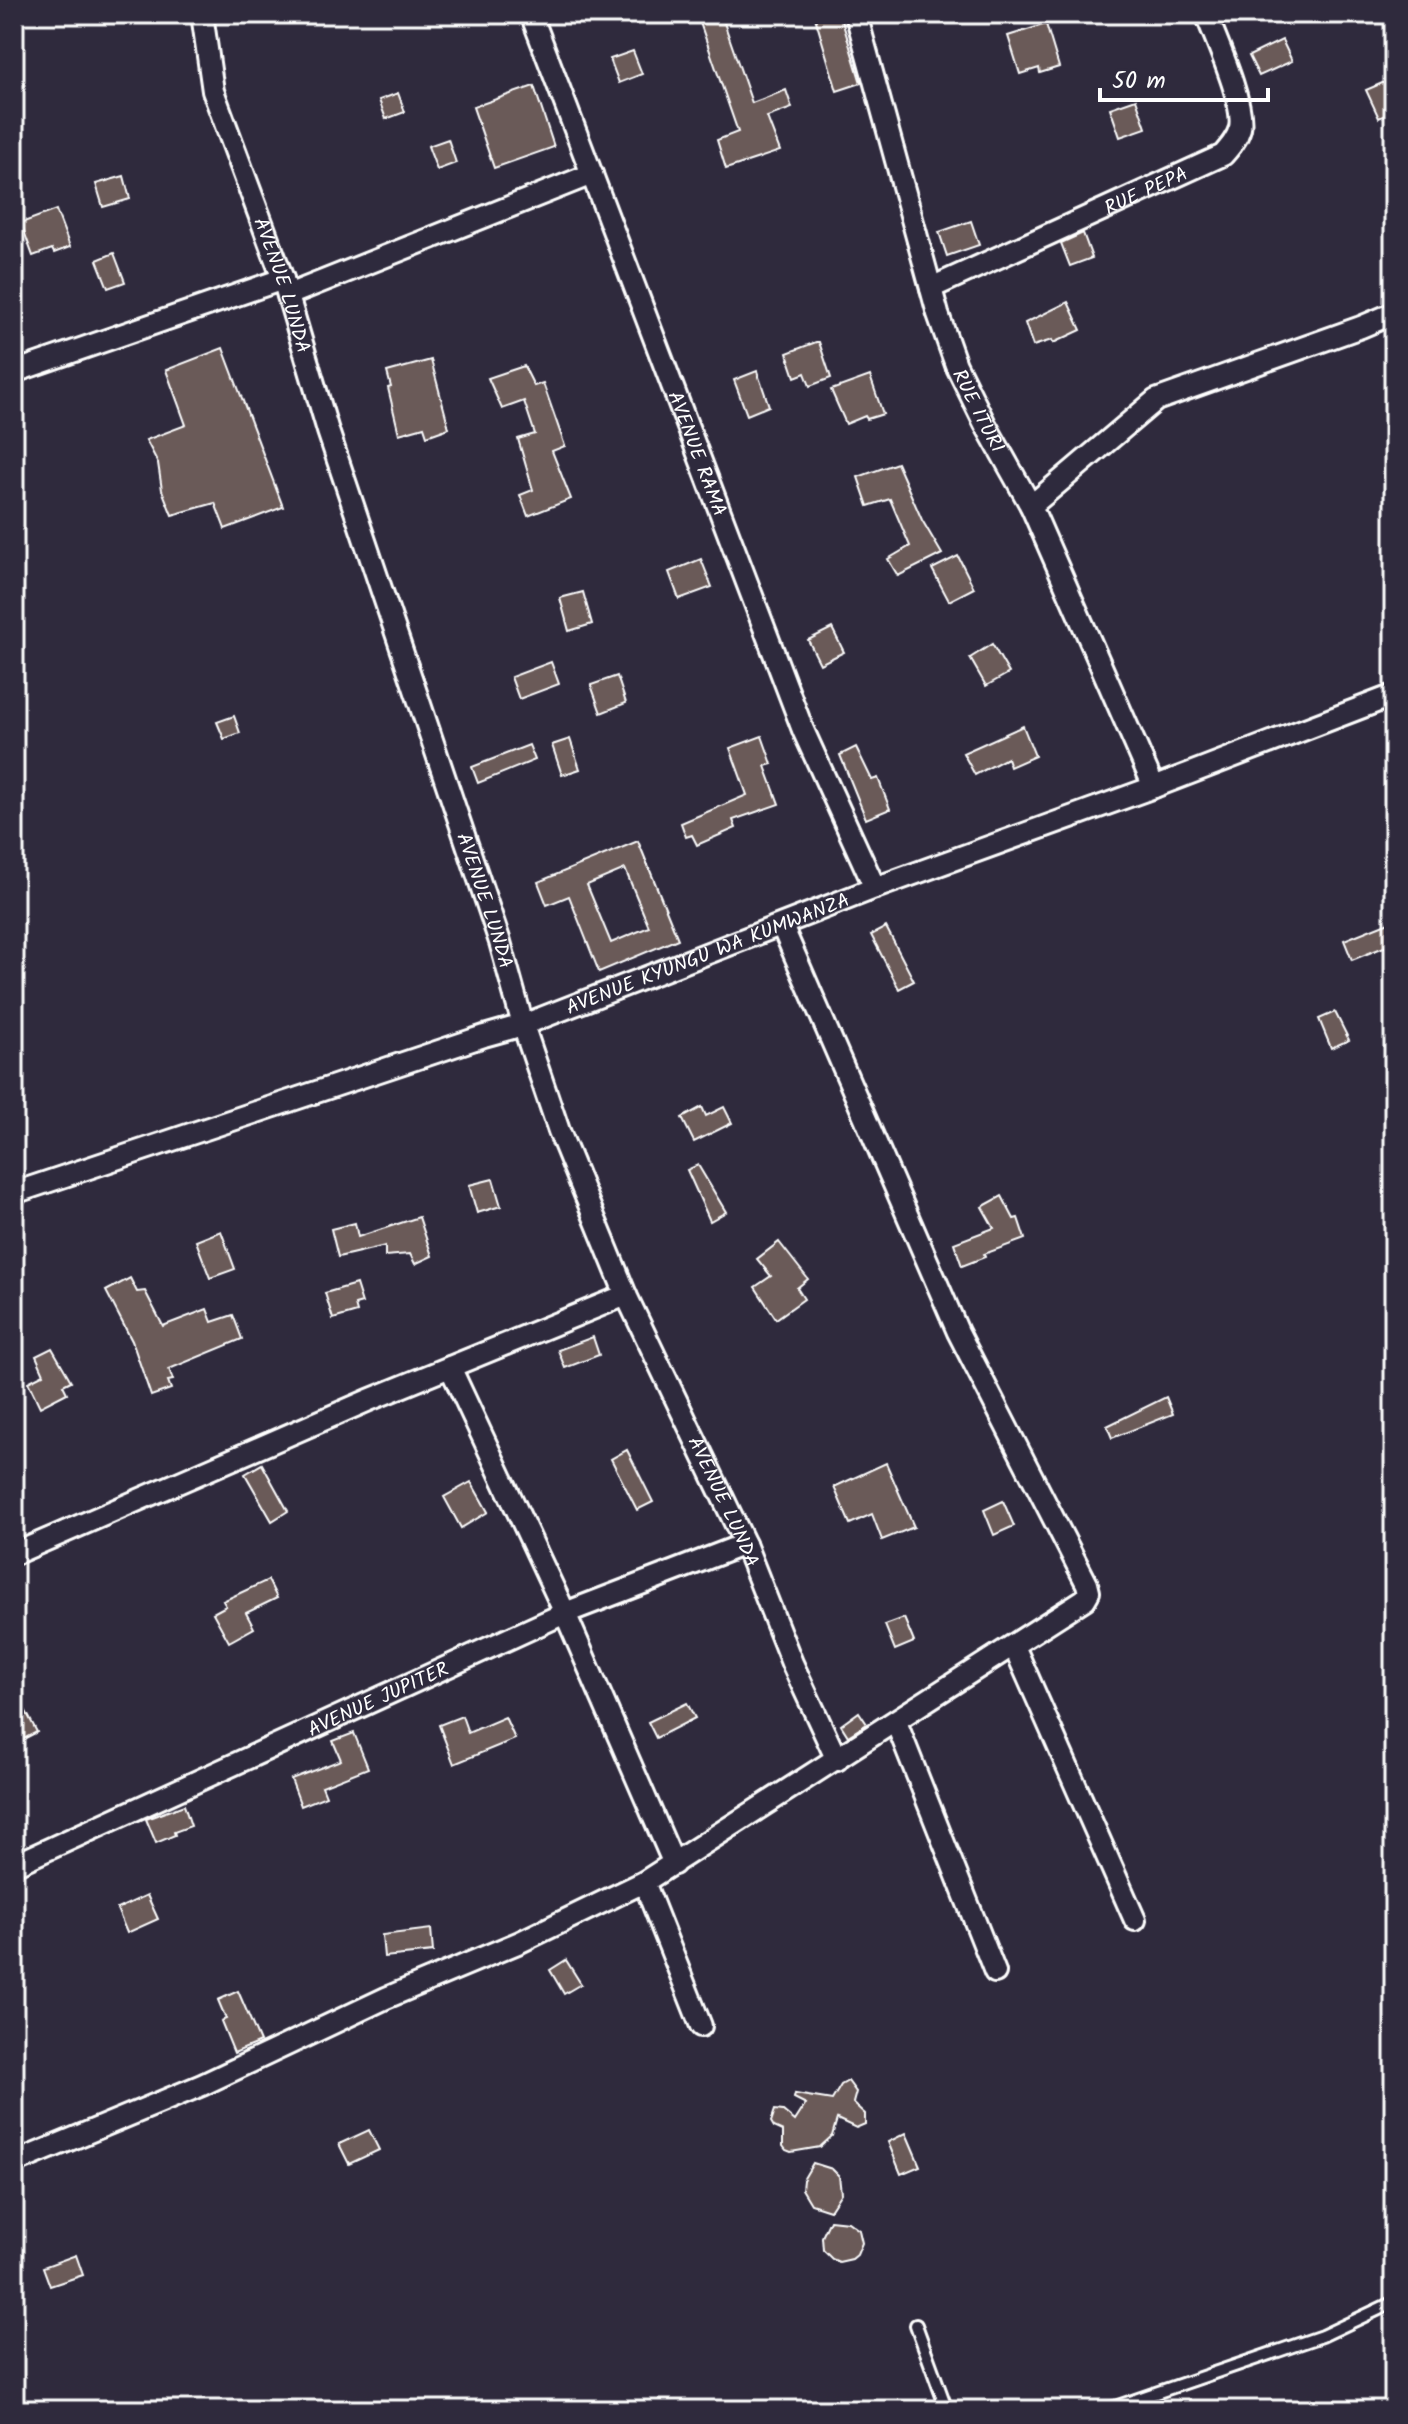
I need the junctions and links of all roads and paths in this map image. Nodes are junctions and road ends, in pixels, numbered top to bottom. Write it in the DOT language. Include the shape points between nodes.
graph roads {
  1 [pos="202,14"];
  2 [pos="531,14"];
  3 [pos="856,14"];
  4 [pos="1206,14"];
  5 [pos="592,174"];
  6 [pos="286,287"];
  7 [pos="931,288"];
  8 [pos="1394,313"];
  9 [pos="14,372"];
  10 [pos="1031,506"];
  11 [pos="1394,695"];
  12 [pos="1154,787"];
  13 [pos="875,888"];
  14 [pos="782,926"];
  15 [pos="523,1025"];
  16 [pos="14,1193"];
  17 [pos="626,1295"];
  18 [pos="450,1367"];
  19 [pos="745,1544"];
  20 [pos="14,1554"];
  21 [pos="565,1613"];
  22 [pos="1014,1646"];
  23 [pos="896,1722"];
  24 [pos="837,1760"];
  25 [pos="674,1864"];
  26 [pos="14,1865"];
  27 [pos="644,1882"];
  28 [pos="1135,1920"];
  29 [pos="995,1972"];
  30 [pos="701,2026"];
  31 [pos="14,2163"];
  32 [pos="1394,2302"];
  33 [pos="916,2325"];
  34 [pos="947,2410"];
  35 [pos="1106,2410"];
  1 -- 6 [label="street, AVENUE LUNDA" via="213,91"];
  2 -- 5 [label="street, AVENUE RAMA"];
  3 -- 7 [label="street, RUE ITURI"];
  4 -- 7 [label="street, RUE PEPA" via="1241,111 1240,129 1223,155"];
  5 -- 6 [label="street"];
  5 -- 13 [label="street, AVENUE RAMA" via="803,730"];
  6 -- 9 [label="street"];
  6 -- 15 [label="street, AVENUE LUNDA" via="328,431 500,942"];
  7 -- 10 [label="street, RUE ITURI" via="956,365"];
  8 -- 10 [label="street" via="1156,400"];
  10 -- 12 [label="street, RUE ITURI"];
  11 -- 12 [label="street, AVENUE KYUNGU WA KUMWANZA"];
  12 -- 13 [label="street, AVENUE KYUNGU WA KUMWANZA"];
  13 -- 14 [label="street, AVENUE KYUNGU WA KUMWANZA"];
  14 -- 15 [label="street, AVENUE KYUNGU WA KUMWANZA"];
  14 -- 22 [label="street" via="958,1332 1087,1584 1085,1599"];
  15 -- 16 [label="street, AVENUE KYUNGU WA KUMWANZA"];
  15 -- 17 [label="street, AVENUE LUNDA" via="559,1131"];
  17 -- 18 [label="street"];
  17 -- 19 [label="street, AVENUE LUNDA"];
  18 -- 20 [label="street"];
  18 -- 21 [label="street"];
  19 -- 21 [label="street, AVENUE JUPITER"];
  19 -- 24 [label="street, AVENUE LUNDA"];
  21 -- 25 [label="street"];
  21 -- 26 [label="street, AVENUE JUPITER"];
  22 -- 23 [label="street"];
  22 -- 28 [label="street"];
  23 -- 24 [label="street"];
  23 -- 29 [label="street"];
  24 -- 25 [label="street"];
  25 -- 27 [label="street"];
  27 -- 30 [label="street"];
  27 -- 31 [label="street" via="202,2085"];
  32 -- 35 [label="lane" via="1322,2336"];
  33 -- 34 [label="lane"];
}
